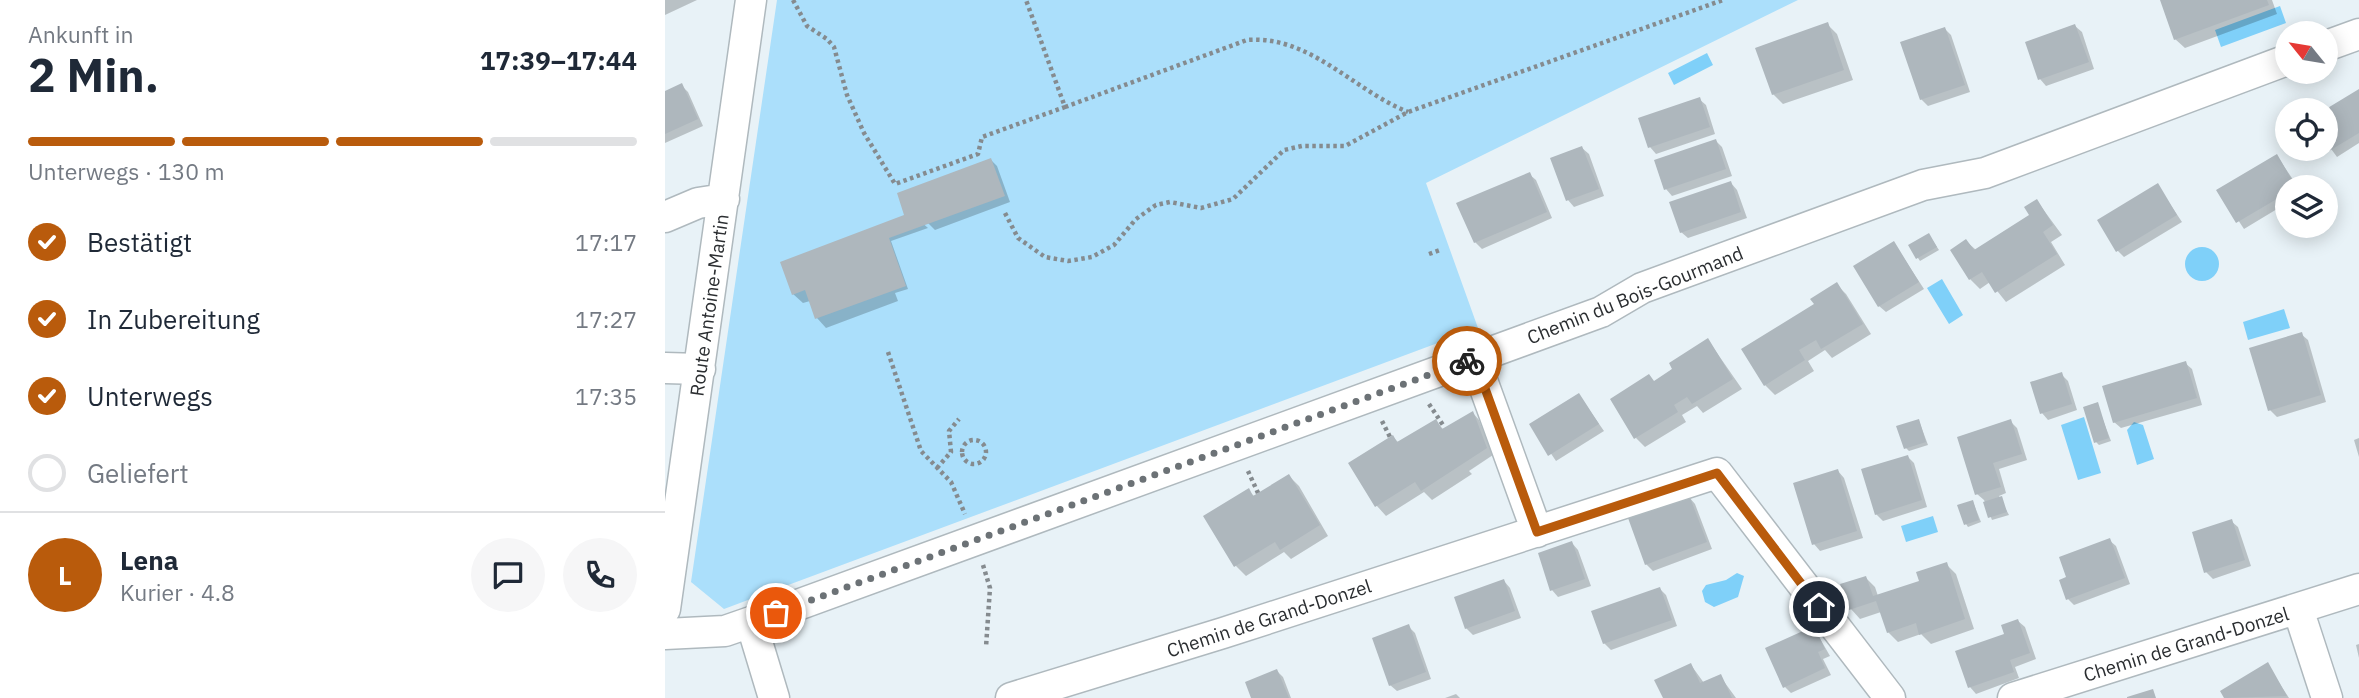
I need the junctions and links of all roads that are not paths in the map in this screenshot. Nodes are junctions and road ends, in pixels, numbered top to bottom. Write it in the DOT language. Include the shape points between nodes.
graph roads {
  1 [pos="751,0"];
  2 [pos="2359,34"];
  3 [pos="2338,42"];
  4 [pos="2275,64"];
  5 [pos="724,199"];
  6 [pos="665,217"];
  7 [pos="1474,358"];
  8 [pos="665,368"];
  9 [pos="700,369"];
  10 [pos="1532,534"];
  11 [pos="2359,589"];
  12 [pos="665,609"];
  13 [pos="2298,609"];
  14 [pos="751,622"];
  15 [pos="665,634"];
  16 [pos="1887,697"];
  17 [pos="774,698"];
  18 [pos="1010,698"];
  19 [pos="2013,698"];
  20 [pos="2326,698"];
  1 -- 5 [label="street, Route Antoine-Martin"];
  2 -- 3 [label="street"];
  4 -- 7 [label="street, Chemin du Bois-Gourmand" via="1985,173 1923,185 1872,203 1642,288 1601,312"];
  5 -- 6 [label="street" via="698,203"];
  5 -- 9 [label="street, Route Antoine-Martin"];
  7 -- 10 [label="street"];
  7 -- 14 [label="street, Chemin du Bois-Gourmand"];
  8 -- 9 [label="street"];
  9 -- 12 [label="street, Route Antoine-Martin"];
  10 -- 16 [label="street, Chemin de Grand-Donzel" via="1717,473"];
  10 -- 18 [label="street, Chemin de Grand-Donzel"];
  11 -- 13 [label="street, Chemin de Grand-Donzel"];
  13 -- 19 [label="street, Chemin de Grand-Donzel"];
  13 -- 20 [label="street"];
  14 -- 15 [label="street, Chemin du Bois-Gourmand" via="725,631"];
  14 -- 17 [label="street"];
}
